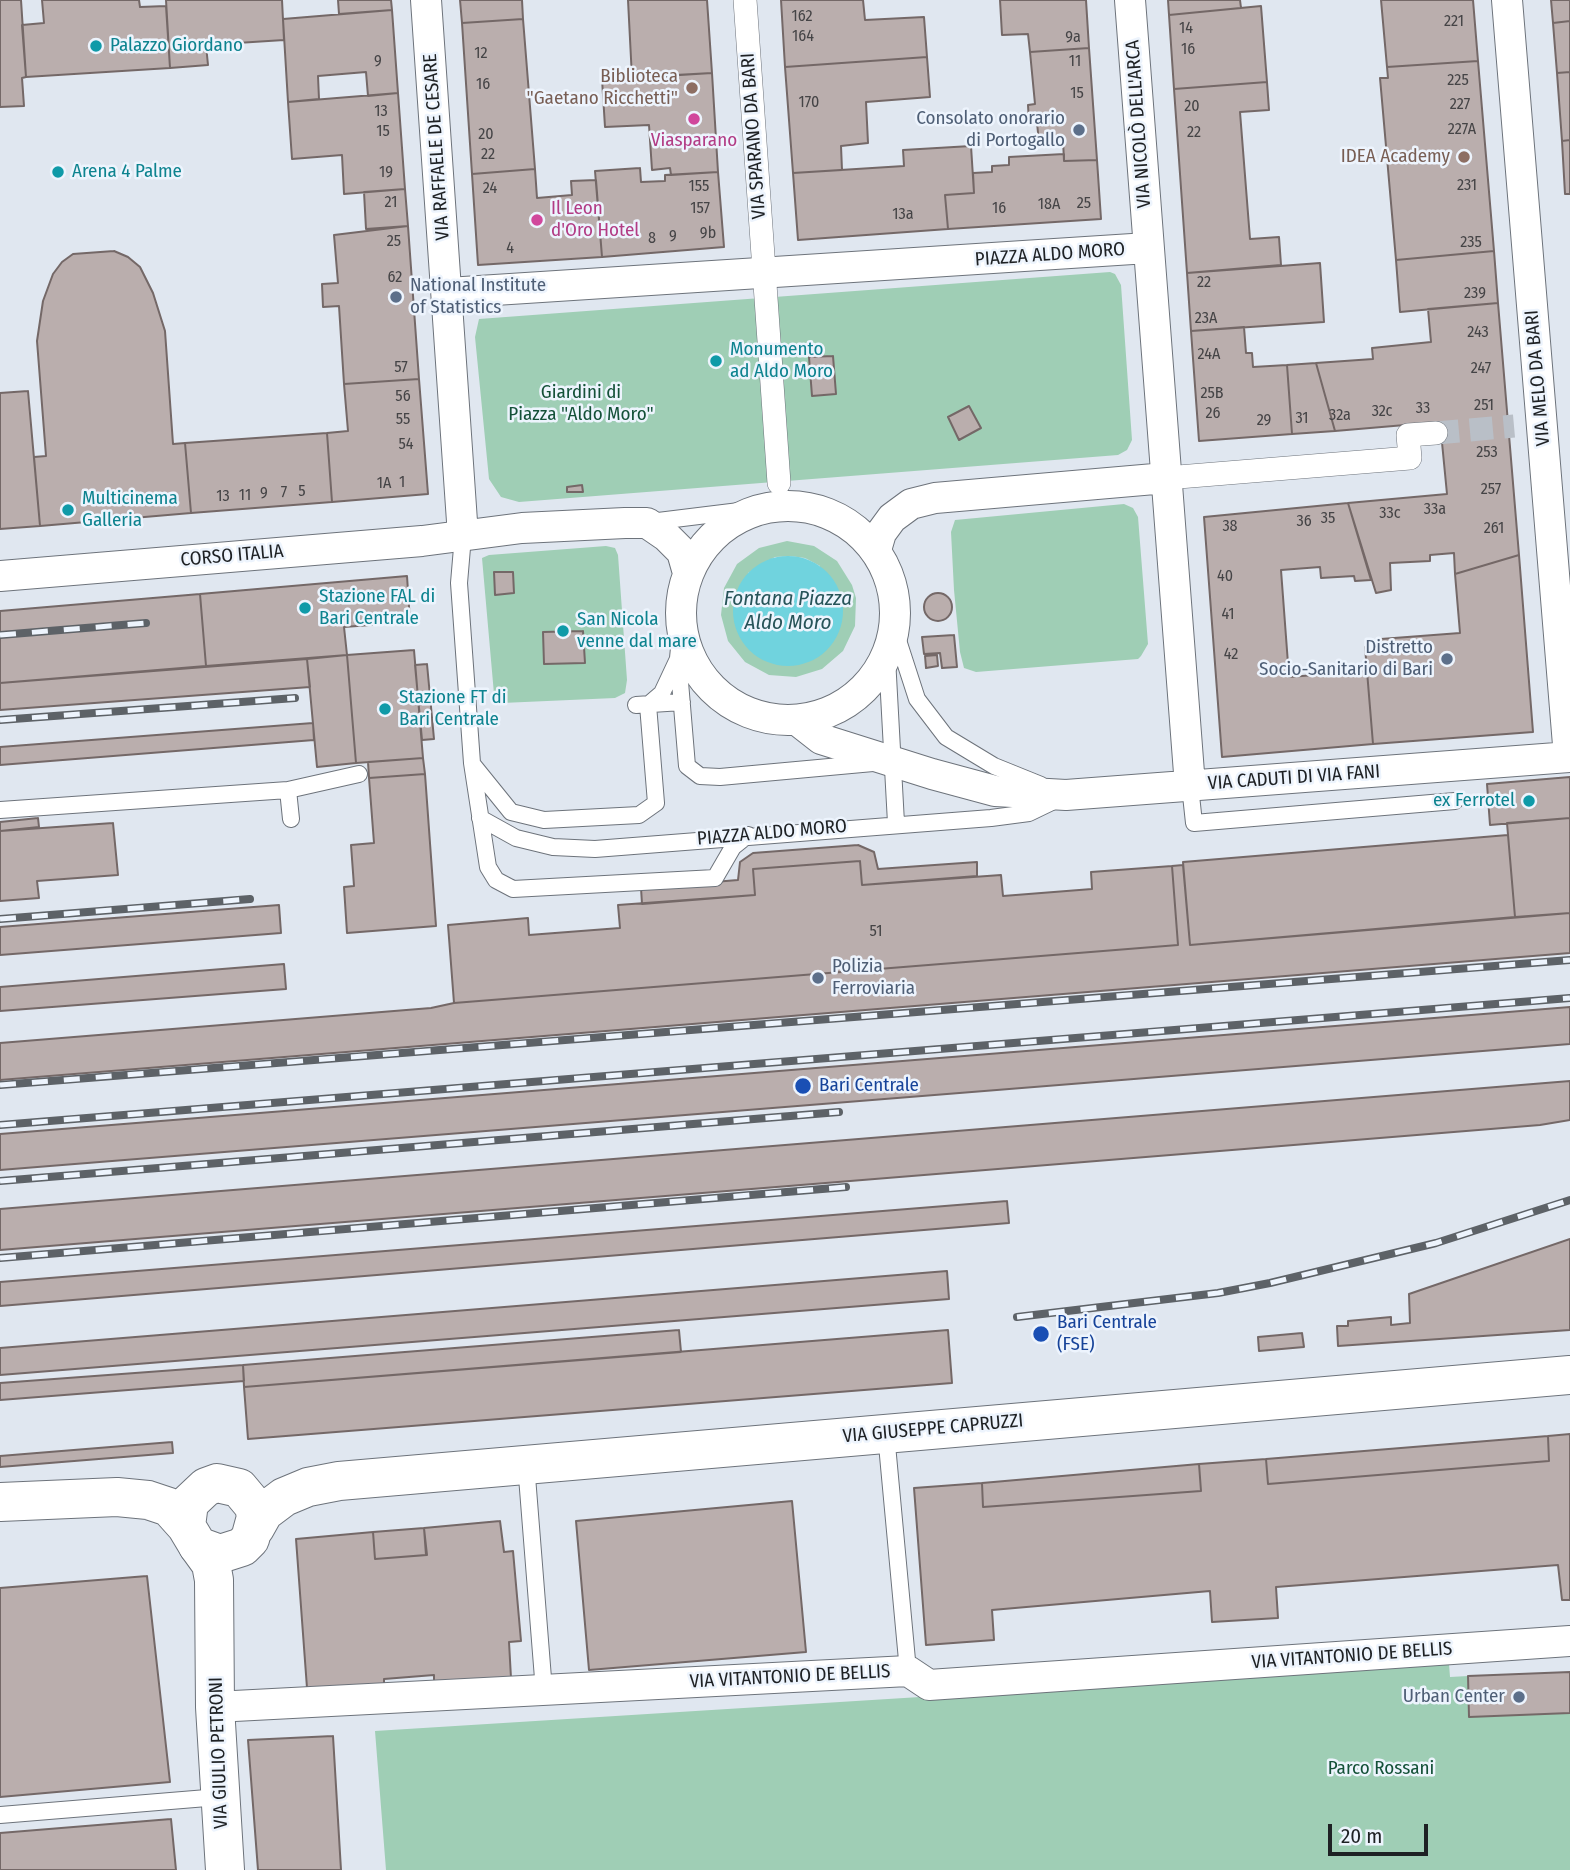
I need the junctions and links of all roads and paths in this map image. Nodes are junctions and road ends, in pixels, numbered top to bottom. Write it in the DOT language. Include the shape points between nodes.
graph roads {
  1 [pos="426,0"];
  2 [pos="745,0"];
  3 [pos="1129,0"];
  4 [pos="1507,0"];
  5 [pos="1148,248"];
  6 [pos="764,273"];
  7 [pos="448,293"];
  8 [pos="1436,432"];
  9 [pos="1166,478"];
  10 [pos="779,495"];
  11 [pos="636,523"];
  12 [pos="463,536"];
  13 [pos="876,550"];
  14 [pos="688,573"];
  15 [pos="0,576"];
  16 [pos="681,628"];
  17 [pos="891,644"];
  18 [pos="678,658"];
  19 [pos="682,702"];
  20 [pos="642,705"];
  21 [pos="798,721"];
  22 [pos="1569,757"];
  23 [pos="893,762"];
  24 [pos="464,764"];
  25 [pos="359,774"];
  26 [pos="1190,786"];
  27 [pos="288,790"];
  28 [pos="1066,795"];
  29 [pos="1455,801"];
  30 [pos="0,810"];
  31 [pos="480,818"];
  32 [pos="291,819"];
  33 [pos="896,823"];
  34 [pos="748,835"];
  35 [pos="1570,1375"];
  36 [pos="887,1434"];
  37 [pos="526,1464"];
  38 [pos="222,1488"];
  39 [pos="297,1491"];
  40 [pos="148,1500"];
  41 [pos="0,1502"];
  42 [pos="192,1536"];
  43 [pos="248,1538"];
  44 [pos="216,1636"];
  45 [pos="1570,1641"];
  46 [pos="908,1671"];
  47 [pos="544,1690"];
  48 [pos="215,1707"];
  49 [pos="219,1797"];
  50 [pos="0,1815"];
  51 [pos="225,1870"];
  1 -- 7 [label="street, VIA RAFFAELE DE CESARE"];
  2 -- 6 [label="street, VIA SPARANO DA BARI"];
  3 -- 5 [label="street, VIA NICOLÒ DELL'ARCA"];
  4 -- 22 [label="street, VIA MELO DA BARI"];
  5 -- 6 [label="street, PIAZZA ALDO MORO"];
  5 -- 9 [label="street, PIAZZA ALDO MORO"];
  6 -- 7 [label="street, PIAZZA ALDO MORO"];
  6 -- 10 [label="street"];
  7 -- 12 [label="street"];
  8 -- 9 [label="street" via="1408,435 1410,458"];
  9 -- 13 [label="street" via="935,498 911,504 892,518"];
  9 -- 26 [label="street, PIAZZA ALDO MORO"];
  10 -- 11 [label="lane"];
  10 -- 13 [label="street" via="832,515 856,529"];
  10 -- 14 [label="street" via="715,534"];
  11 -- 12 [label="street" via="522,528"];
  11 -- 14 [label="street" via="682,552"];
  12 -- 15 [label="street, CORSO ITALIA"];
  12 -- 24 [label="lane" via="459,583"];
  13 -- 17 [label="street" via="890,575 896,602"];
  14 -- 16 [label="street" via="681,600"];
  16 -- 18 [label="lane"];
  16 -- 21 [label="street" via="691,659 709,687 734,706 765,719"];
  17 -- 21 [label="street" via="872,682 851,701 825,715"];
  17 -- 23 [label="lane"];
  17 -- 28 [label="lane" via="917,699 946,737 994,765"];
  18 -- 19 [label="lane"];
  18 -- 20 [label="lane" via="662,693"];
  19 -- 20 [label="lane"];
  19 -- 23 [label="lane" via="687,765 699,776"];
  20 -- 24 [label="lane" via="656,803 639,814 544,820 511,812"];
  21 -- 23 [label="street, PIAZZA ALDO MORO" via="821,739"];
  22 -- 26 [label="street, VIA CADUTI DI VIA FANI"];
  23 -- 28 [label="street, PIAZZA ALDO MORO" via="995,791"];
  23 -- 33 [label="lane"];
  24 -- 31 [label="lane"];
  25 -- 27 [label="lane"];
  26 -- 28 [label="street, PIAZZA ALDO MORO"];
  26 -- 29 [label="lane, VIA CADUTI DI VIA FANI" via="1194,823"];
  27 -- 30 [label="lane"];
  27 -- 32 [label="lane"];
  28 -- 33 [label="lane, PIAZZA ALDO MORO" via="1029,813"];
  31 -- 34 [label="lane, PIAZZA ALDO MORO" via="516,838 573,849"];
  31 -- 34 [label="lane" via="488,867 496,880 513,889 715,878 733,847"];
  33 -- 34 [label="lane, PIAZZA ALDO MORO"];
  35 -- 36 [label="main road, VIA GIUSEPPE CAPRUZZI"];
  36 -- 37 [label="main road, VIA GIUSEPPE CAPRUZZI"];
  36 -- 46 [label="lane"];
  37 -- 39 [label="main road, VIA GIUSEPPE CAPRUZZI" via="339,1480"];
  37 -- 47 [label="lane"];
  38 -- 39 [label="main road, VIA GIUSEPPE CAPRUZZI" via="276,1494"];
  38 -- 40 [label="main road, VIA GIUSEPPE CAPRUZZI"];
  38 -- 42 [label="main road" via="189,1503"];
  38 -- 43 [label="main road" via="254,1506"];
  39 -- 43 [label="main road, VIA GIUSEPPE CAPRUZZI" via="270,1507"];
  40 -- 41 [label="main road, VIA GIUSEPPE CAPRUZZI"];
  40 -- 42 [label="main road, VIA GIUSEPPE CAPRUZZI" via="169,1507"];
  42 -- 43 [label="main road" via="220,1554"];
  42 -- 44 [label="main road, VIA GIULIO PETRONI" via="213,1570"];
  43 -- 44 [label="main road, VIA GIULIO PETRONI" via="230,1570"];
  44 -- 48 [label="main road, VIA GIULIO PETRONI"];
  45 -- 46 [label="street, VIA VITANTONIO DE BELLIS" via="929,1685"];
  46 -- 47 [label="street, VIA VITANTONIO DE BELLIS"];
  47 -- 48 [label="street, VIA VITANTONIO DE BELLIS"];
  48 -- 49 [label="main road, VIA GIULIO PETRONI"];
  49 -- 50 [label="lane"];
  49 -- 51 [label="main road, VIA GIULIO PETRONI"];
}
